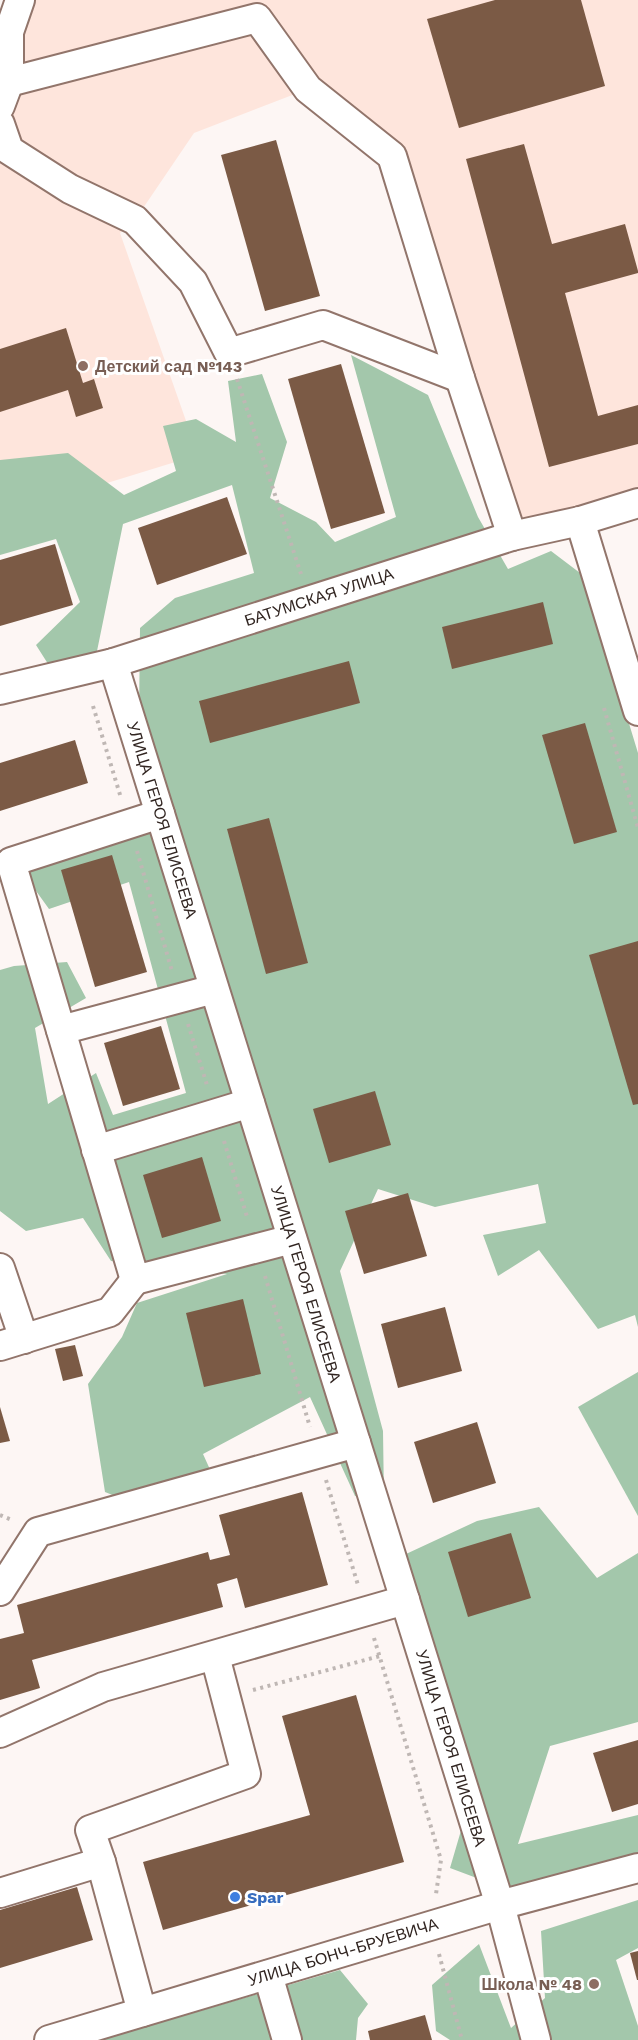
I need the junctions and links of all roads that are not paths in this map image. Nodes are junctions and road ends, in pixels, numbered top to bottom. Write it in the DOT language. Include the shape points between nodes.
graph roads {
  1 [pos="20,0"];
  2 [pos="3,87"];
  3 [pos="0,124"];
  4 [pos="460,378"];
  5 [pos="638,503"];
  6 [pos="580,521"];
  7 [pos="512,536"];
  8 [pos="113,663"];
  9 [pos="0,690"];
  10 [pos="638,711"];
  11 [pos="160,814"];
  12 [pos="214,989"];
  13 [pos="61,1030"];
  14 [pos="250,1103"];
  15 [pos="96,1150"];
  16 [pos="292,1239"];
  17 [pos="0,1268"];
  18 [pos="135,1280"];
  19 [pos="12,1343"];
  20 [pos="356,1443"];
  21 [pos="0,1591"];
  22 [pos="405,1600"];
  23 [pos="215,1656"];
  24 [pos="0,1733"];
  25 [pos="101,1862"];
  26 [pos="638,1868"];
  27 [pos="0,1893"];
  28 [pos="500,1905"];
  29 [pos="268,1975"];
  30 [pos="142,2012"];
  31 [pos="50,2040"];
  32 [pos="287,2040"];
  33 [pos="536,2040"];
  1 -- 2 [label="street" via="9,32"];
  2 -- 4 [label="street" via="257,18 308,89 392,156"];
  3 -- 4 [label="street" via="9,150 70,189 135,220 193,282 229,353 322,325"];
  4 -- 7 [label="street"];
  5 -- 6 [label="street, БАТУМСКАЯ УЛИЦА"];
  6 -- 7 [label="street, БАТУМСКАЯ УЛИЦА"];
  6 -- 10 [label="street"];
  7 -- 8 [label="street, БАТУМСКАЯ УЛИЦА"];
  8 -- 9 [label="street, БАТУМСКАЯ УЛИЦА"];
  8 -- 11 [label="street, УЛИЦА ГЕРОЯ ЕЛИСЕЕВА"];
  11 -- 12 [label="street, УЛИЦА ГЕРОЯ ЕЛИСЕЕВА"];
  11 -- 13 [label="street" via="11,862"];
  12 -- 13 [label="street"];
  12 -- 14 [label="street, УЛИЦА ГЕРОЯ ЕЛИСЕЕВА"];
  13 -- 15 [label="street"];
  14 -- 15 [label="street"];
  14 -- 16 [label="street, УЛИЦА ГЕРОЯ ЕЛИСЕЕВА"];
  15 -- 18 [label="street"];
  16 -- 18 [label="street"];
  16 -- 20 [label="street, УЛИЦА ГЕРОЯ ЕЛИСЕЕВА"];
  17 -- 19 [label="street"];
  18 -- 19 [label="street" via="110,1312"];
  20 -- 21 [label="street" via="38,1532"];
  20 -- 22 [label="street, УЛИЦА ГЕРОЯ ЕЛИСЕЕВА"];
  22 -- 23 [label="street"];
  22 -- 28 [label="street, УЛИЦА ГЕРОЯ ЕЛИСЕЕВА"];
  23 -- 24 [label="street" via="104,1687"];
  23 -- 25 [label="street" via="246,1774 90,1830"];
  25 -- 27 [label="street"];
  25 -- 30 [label="street"];
  26 -- 28 [label="street, УЛИЦА БОНЧ-БРУЕВИЧА"];
  28 -- 29 [label="street, УЛИЦА БОНЧ-БРУЕВИЧА"];
  28 -- 33 [label="street, УЛИЦА ГЕРОЯ ЕЛИСЕЕВА"];
  29 -- 30 [label="street, УЛИЦА БОНЧ-БРУЕВИЧА"];
  29 -- 32 [label="street"];
  30 -- 31 [label="street, УЛИЦА БОНЧ-БРУЕВИЧА"];
}
